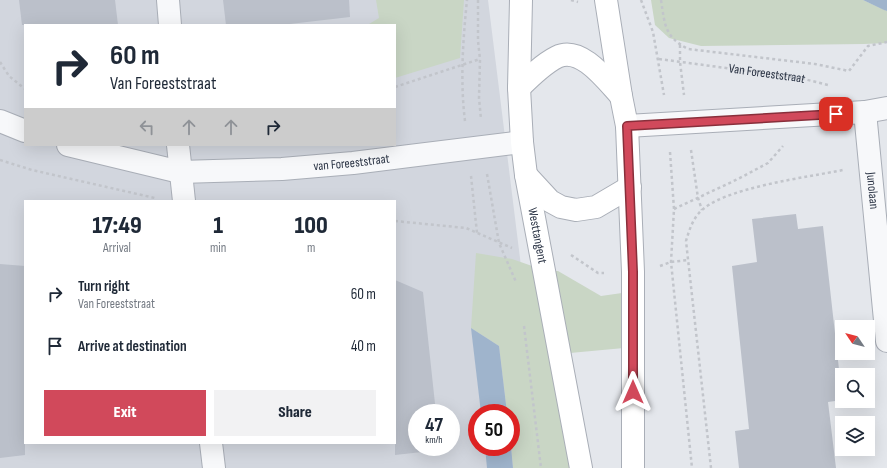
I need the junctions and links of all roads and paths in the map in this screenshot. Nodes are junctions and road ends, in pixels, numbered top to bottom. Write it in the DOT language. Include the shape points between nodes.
graph roads {
  1 [pos="168,0"];
  2 [pos="467,0"];
  3 [pos="478,0"];
  4 [pos="520,0"];
  5 [pos="606,0"];
  6 [pos="641,0"];
  7 [pos="661,0"];
  8 [pos="170,24"];
  9 [pos="887,42"];
  10 [pos="480,59"];
  11 [pos="659,59"];
  12 [pos="0,62"];
  13 [pos="463,65"];
  14 [pos="660,71"];
  15 [pos="396,87"];
  16 [pos="24,88"];
  17 [pos="519,88"];
  18 [pos="621,96"];
  19 [pos="479,98"];
  20 [pos="887,108"];
  21 [pos="865,112"];
  22 [pos="808,116"];
  23 [pos="0,121"];
  24 [pos="627,126"];
  25 [pos="24,131"];
  26 [pos="522,142"];
  27 [pos="72,146"];
  28 [pos="178,146"];
  29 [pos="468,148"];
  30 [pos="0,160"];
  31 [pos="870,165"];
  32 [pos="180,172"];
  33 [pos="526,175"];
  34 [pos="489,186"];
  35 [pos="630,187"];
  36 [pos="673,191"];
  37 [pos="155,198"];
  38 [pos="184,200"];
  39 [pos="674,209"];
  40 [pos="396,221"];
  41 [pos="477,233"];
  42 [pos="499,243"];
  43 [pos="541,254"];
  44 [pos="688,260"];
  45 [pos="671,262"];
  46 [pos="633,272"];
  47 [pos="517,284"];
  48 [pos="523,322"];
  49 [pos="887,341"];
  50 [pos="211,444"];
  51 [pos="214,468"];
  52 [pos="541,468"];
  53 [pos="581,468"];
  54 [pos="633,468"];
  55 [pos="692,468"];
  56 [pos="711,468"];
  1 -- 8 [label="street"];
  2 -- 13 [label="path"];
  3 -- 10 [label="path"];
  4 -- 17 [label="main road, Westtangent"];
  5 -- 18 [label="main road"];
  6 -- 11 [label="path" via="653,32"];
  7 -- 9 [label="path" via="664,22 669,33 688,49 815,64 849,71 868,46"];
  10 -- 13 [label="path"];
  10 -- 19 [label="path"];
  11 -- 14 [label="path"];
  11 -- 21 [label="path, Van Foreeststraat" via="827,84"];
  12 -- 16 [label="path" via="9,76"];
  13 -- 15 [label="path"];
  13 -- 29 [label="path" via="462,94"];
  17 -- 18 [label="main road" via="558,56 569,54 584,59 594,67"];
  17 -- 26 [label="main road, Westtangent"];
  18 -- 24 [label="main road"];
  20 -- 21 [label="street"];
  21 -- 22 [label="street"];
  21 -- 31 [label="street, Junolaan"];
  22 -- 24 [label="street"];
  22 -- 39 [label="path" via="768,163"];
  23 -- 25 [label="street"];
  24 -- 35 [label="main road"];
  26 -- 29 [label="street, van Foreeststraat"];
  26 -- 33 [label="main road, Westtangent"];
  27 -- 32 [label="street, van Foreeststraat"];
  28 -- 32 [label="street"];
  29 -- 32 [label="street, van Foreeststraat" via="353,163 282,169"];
  29 -- 41 [label="path"];
  30 -- 37 [label="path"];
  31 -- 44 [label="path" via="745,189 711,203 698,214 690,228 686,241"];
  31 -- 49 [label="street, Junolaan"];
  32 -- 38 [label="street"];
  33 -- 35 [label="main road" via="550,201 561,207 576,210 596,207"];
  33 -- 43 [label="main road, Westtangent"];
  34 -- 42 [label="path"];
  35 -- 46 [label="main road"];
  36 -- 39 [label="path"];
  39 -- 45 [label="path"];
  40 -- 41 [label="path" via="466,228"];
  41 -- 42 [label="path"];
  42 -- 43 [label="path" via="528,255"];
  42 -- 47 [label="path"];
  43 -- 46 [label="path" via="567,252 598,273"];
  43 -- 53 [label="main road, Westtangent"];
  44 -- 45 [label="path"];
  44 -- 56 [label="path"];
  45 -- 46 [label="path" via="648,271"];
  45 -- 55 [label="path"];
  46 -- 54 [label="main road"];
  48 -- 52 [label="path"];
  50 -- 51 [label="street"];
}
